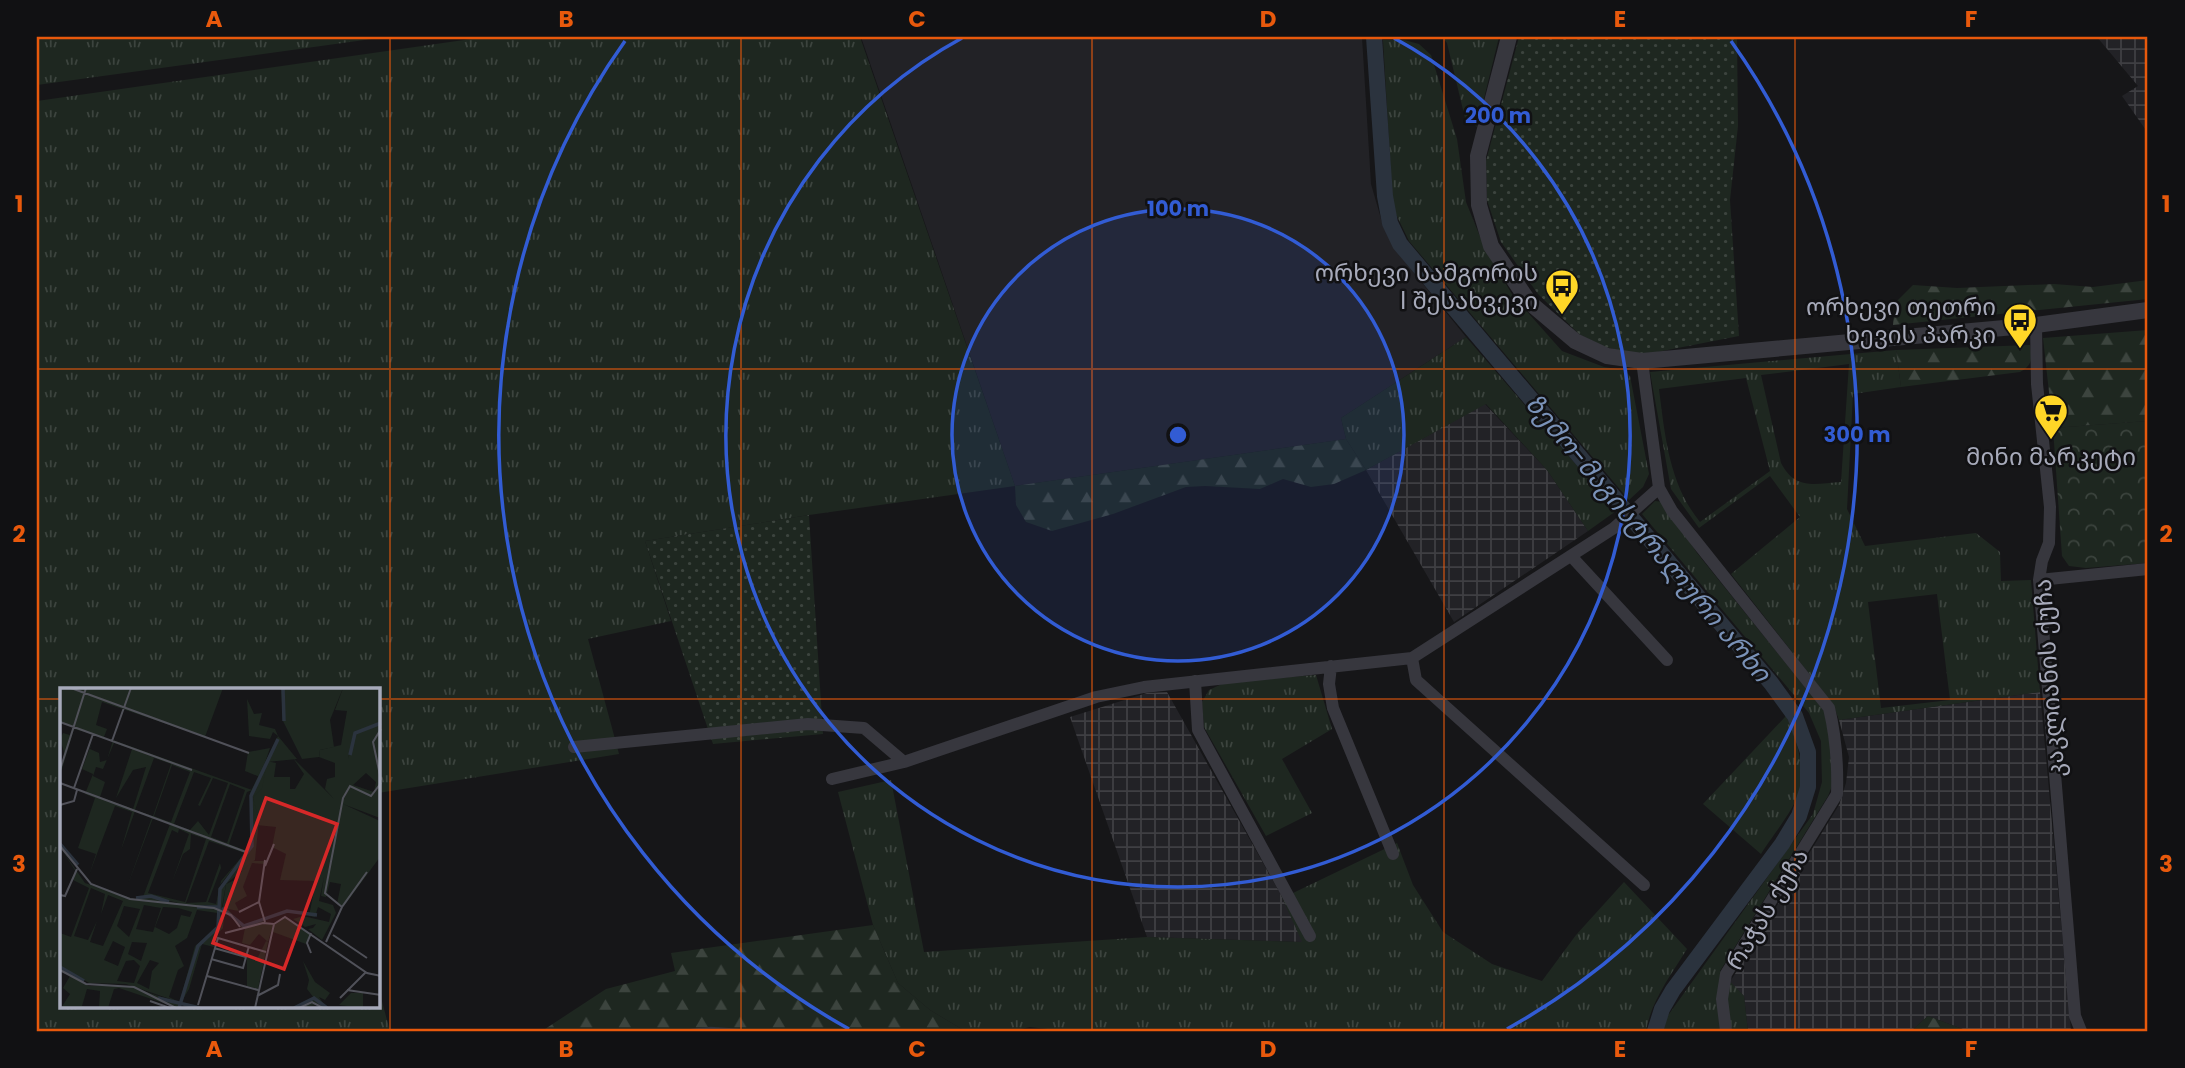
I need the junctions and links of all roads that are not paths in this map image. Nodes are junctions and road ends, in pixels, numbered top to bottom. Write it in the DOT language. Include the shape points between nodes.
graph roads {
  1 [pos="1509,37"];
  2 [pos="2148,310"];
  3 [pos="2036,325"];
  4 [pos="1642,361"];
  5 [pos="1658,488"];
  6 [pos="1571,555"];
  7 [pos="2148,569"];
  8 [pos="2039,580"];
  9 [pos="1412,658"];
  10 [pos="1667,660"];
  11 [pos="1331,666"];
  12 [pos="1195,681"];
  13 [pos="574,747"];
  14 [pos="904,762"];
  15 [pos="832,779"];
  16 [pos="1394,854"];
  17 [pos="1644,885"];
  18 [pos="1310,936"];
  19 [pos="1726,1031"];
  20 [pos="2081,1031"];
  1 -- 4 [label="street" via="1478,156 1479,205 1491,246 1529,302 1575,341 1606,356"];
  2 -- 3 [label="street"];
  3 -- 4 [label="street"];
  3 -- 8 [label="street, კაკლიანის ქუჩა" via="2037,384 2050,507 2049,543"];
  4 -- 5 [label="street"];
  5 -- 6 [label="street" via="1614,528"];
  5 -- 19 [label="street, რაჭას ქუჩა" via="1829,708 1836,746 1837,794 1726,974 1722,999"];
  6 -- 9 [label="street"];
  6 -- 10 [label="street"];
  7 -- 8 [label="street"];
  8 -- 20 [label="street, კაკლიანის ქუჩა" via="2075,1016"];
  9 -- 11 [label="street"];
  9 -- 17 [label="street" via="1416,680"];
  11 -- 12 [label="street"];
  11 -- 16 [label="street" via="1333,708"];
  12 -- 14 [label="street" via="1096,697"];
  12 -- 18 [label="street" via="1198,730"];
  13 -- 14 [label="street" via="835,725 864,728"];
  14 -- 15 [label="street"];
}
